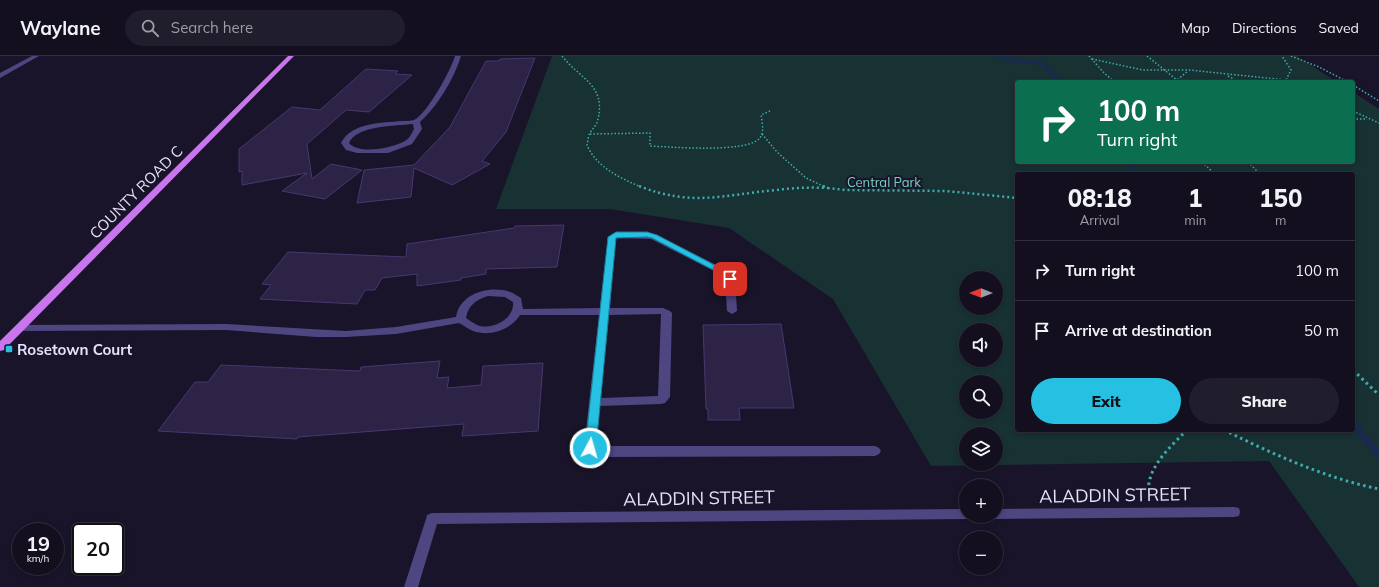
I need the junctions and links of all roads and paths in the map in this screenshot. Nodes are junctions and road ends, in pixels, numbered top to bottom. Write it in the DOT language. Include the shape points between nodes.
graph roads {
  1 [pos="36,56"];
  2 [pos="292,56"];
  3 [pos="458,56"];
  4 [pos="562,56"];
  5 [pos="1089,56"];
  6 [pos="1147,56"];
  7 [pos="1282,56"];
  8 [pos="1291,56"];
  9 [pos="1092,58"];
  10 [pos="1190,70"];
  11 [pos="1164,71"];
  12 [pos="1228,75"];
  13 [pos="0,76"];
  14 [pos="1113,80"];
  15 [pos="1177,80"];
  16 [pos="1235,80"];
  17 [pos="1286,80"];
  18 [pos="1344,80"];
  19 [pos="1355,86"];
  20 [pos="1379,101"];
  21 [pos="770,111"];
  22 [pos="1355,112"];
  23 [pos="1355,119"];
  24 [pos="1368,119"];
  25 [pos="416,122"];
  26 [pos="1379,123"];
  27 [pos="590,134"];
  28 [pos="762,134"];
  29 [pos="1204,164"];
  30 [pos="1250,164"];
  31 [pos="1213,172"];
  32 [pos="1258,172"];
  33 [pos="828,188"];
  34 [pos="1015,198"];
  35 [pos="604,311"];
  36 [pos="518,312"];
  37 [pos="732,312"];
  38 [pos="461,319"];
  39 [pos="19,328"];
  40 [pos="0,347"];
  41 [pos="1355,372"];
  42 [pos="1379,395"];
  43 [pos="595,402"];
  44 [pos="1185,432"];
  45 [pos="1228,432"];
  46 [pos="875,451"];
  47 [pos="1379,489"];
  48 [pos="1155,512"];
  49 [pos="1234,512"];
  50 [pos="959,514"];
  51 [pos="1003,514"];
  52 [pos="411,587"];
  1 -- 13 [label="street"];
  2 -- 39 [label="main road, COUNTY ROAD C"];
  3 -- 25 [label="street" via="430,110"];
  4 -- 27 [label="path" via="566,63 596,88 602,105 598,122"];
  5 -- 9 [label="path"];
  6 -- 11 [label="path"];
  7 -- 17 [label="path" via="1291,70"];
  8 -- 18 [label="path"];
  9 -- 11 [label="path" via="1138,69"];
  9 -- 14 [label="path"];
  10 -- 11 [label="path"];
  10 -- 12 [label="path"];
  10 -- 15 [label="path"];
  11 -- 15 [label="path"];
  12 -- 16 [label="path"];
  12 -- 17 [label="path"];
  19 -- 20 [label="path"];
  21 -- 28 [label="path" via="761,115"];
  22 -- 24 [label="path"];
  23 -- 24 [label="path"];
  24 -- 26 [label="path"];
  25 -- 25 [label="street" via="367,127 348,136 345,143 357,151 388,151 409,142 418,129"];
  27 -- 28 [label="path" via="650,133 650,146 697,147 751,144 760,139"];
  27 -- 33 [label="path" via="587,145 595,159 614,174 647,189 673,196 702,200 786,188"];
  28 -- 33 [label="path" via="777,152 806,178"];
  29 -- 31 [label="path"];
  30 -- 32 [label="path"];
  33 -- 34 [label="path" via="946,191"];
  35 -- 36 [label="street"];
  35 -- 37 [label="street" via="612,237 647,235 724,272 730,279"];
  35 -- 43 [label="street"];
  35 -- 43 [label="street" via="667,312 664,397 660,400"];
  36 -- 38 [label="street" via="507,324 487,330 468,326"];
  36 -- 38 [label="street" via="519,305 508,295 486,293 466,303 462,309"];
  38 -- 39 [label="street" via="413,328 329,334 226,327"];
  39 -- 40 [label="main road, COUNTY ROAD C"];
  41 -- 42 [label="path"];
  43 -- 46 [label="street" via="590,448 595,452"];
  44 -- 48 [label="path" via="1152,471 1147,493"];
  45 -- 47 [label="path" via="1282,458"];
  48 -- 49 [label="street, ALADDIN STREET"];
  48 -- 51 [label="street, ALADDIN STREET"];
  50 -- 52 [label="street, ALADDIN STREET" via="432,519"];
}
